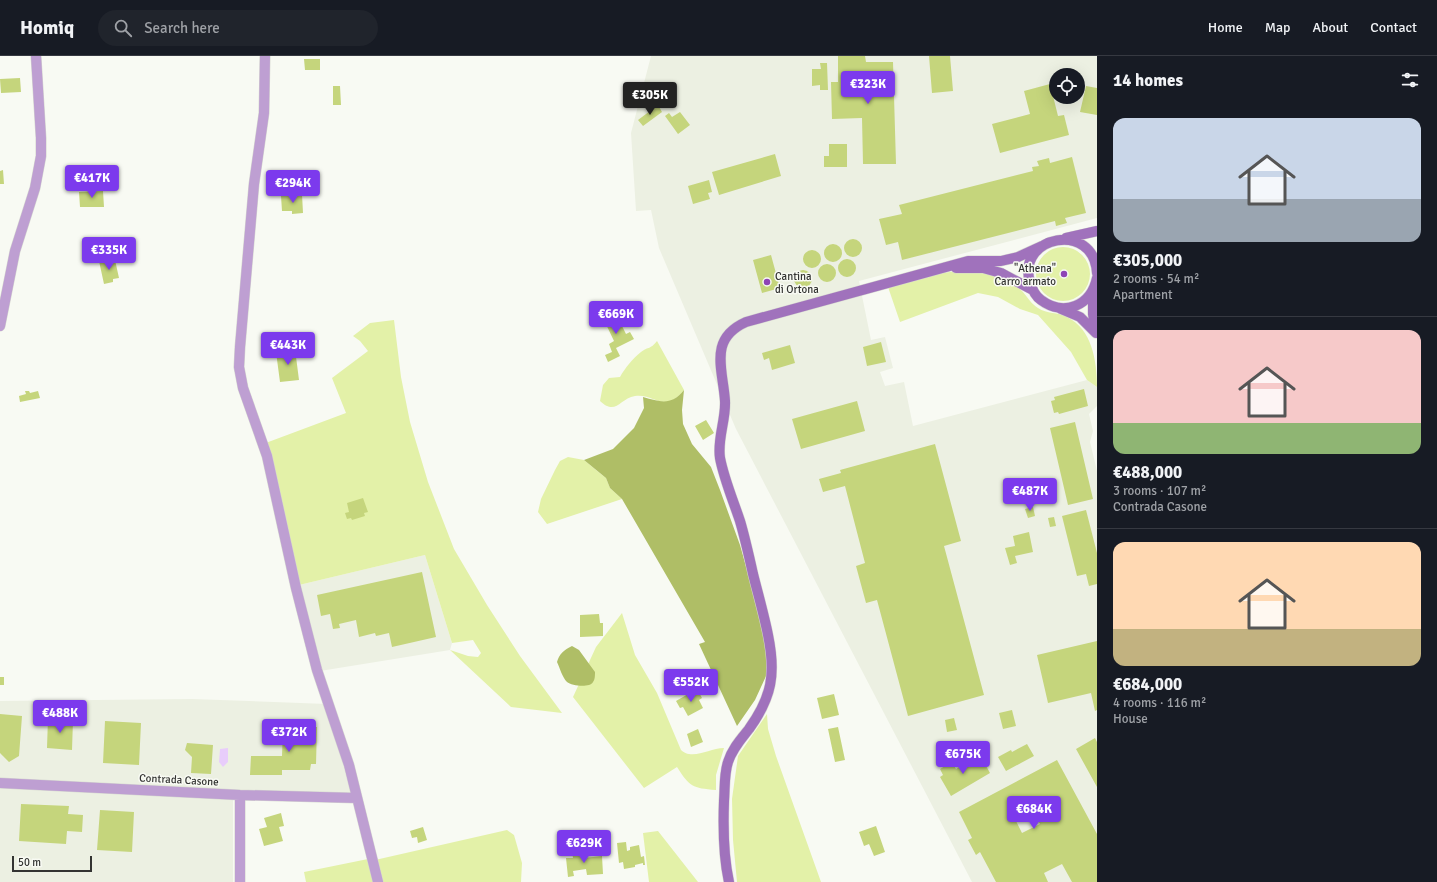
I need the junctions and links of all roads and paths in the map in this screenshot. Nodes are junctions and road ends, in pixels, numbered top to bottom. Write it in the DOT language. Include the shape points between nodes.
graph roads {
  1 [pos="36,56"];
  2 [pos="265,56"];
  3 [pos="1097,231"];
  4 [pos="1058,239"];
  5 [pos="1042,246"];
  6 [pos="946,268"];
  7 [pos="1097,273"];
  8 [pos="1097,278"];
  9 [pos="1031,288"];
  10 [pos="1093,290"];
  11 [pos="1059,308"];
  12 [pos="0,326"];
  13 [pos="1097,334"];
  14 [pos="0,783"];
  15 [pos="240,795"];
  16 [pos="357,798"];
  17 [pos="240,882"];
  18 [pos="378,882"];
  19 [pos="729,882"];
  1 -- 12 [label="street" via="41,156 35,188 15,252"];
  2 -- 16 [label="street" via="264,113 254,184 239,367 243,388 267,456 317,670 339,732"];
  3 -- 4 [label="main road"];
  4 -- 5 [label="main road"];
  4 -- 7 [label="main road" via="1074,241 1087,249 1096,261"];
  5 -- 6 [label="main road" via="1018,257 1001,261 968,261"];
  5 -- 9 [label="main road" via="1034,254 1029,265 1028,277"];
  6 -- 9 [label="main road" via="989,270 1009,276"];
  6 -- 19 [label="main road" via="746,322 727,335 720,352 725,407 719,446 723,470 740,522 769,636 773,671 764,706 735,747 728,762 724,827"];
  8 -- 10 [label="main road"];
  9 -- 11 [label="main road" via="1038,298 1048,305"];
  10 -- 11 [label="main road" via="1079,304"];
  10 -- 13 [label="main road" via="1093,314"];
  11 -- 13 [label="main road" via="1080,317"];
  14 -- 15 [label="street, Contrada Casone"];
  15 -- 16 [label="street, Contrada Casone"];
  15 -- 17 [label="street"];
  16 -- 18 [label="street"];
}
